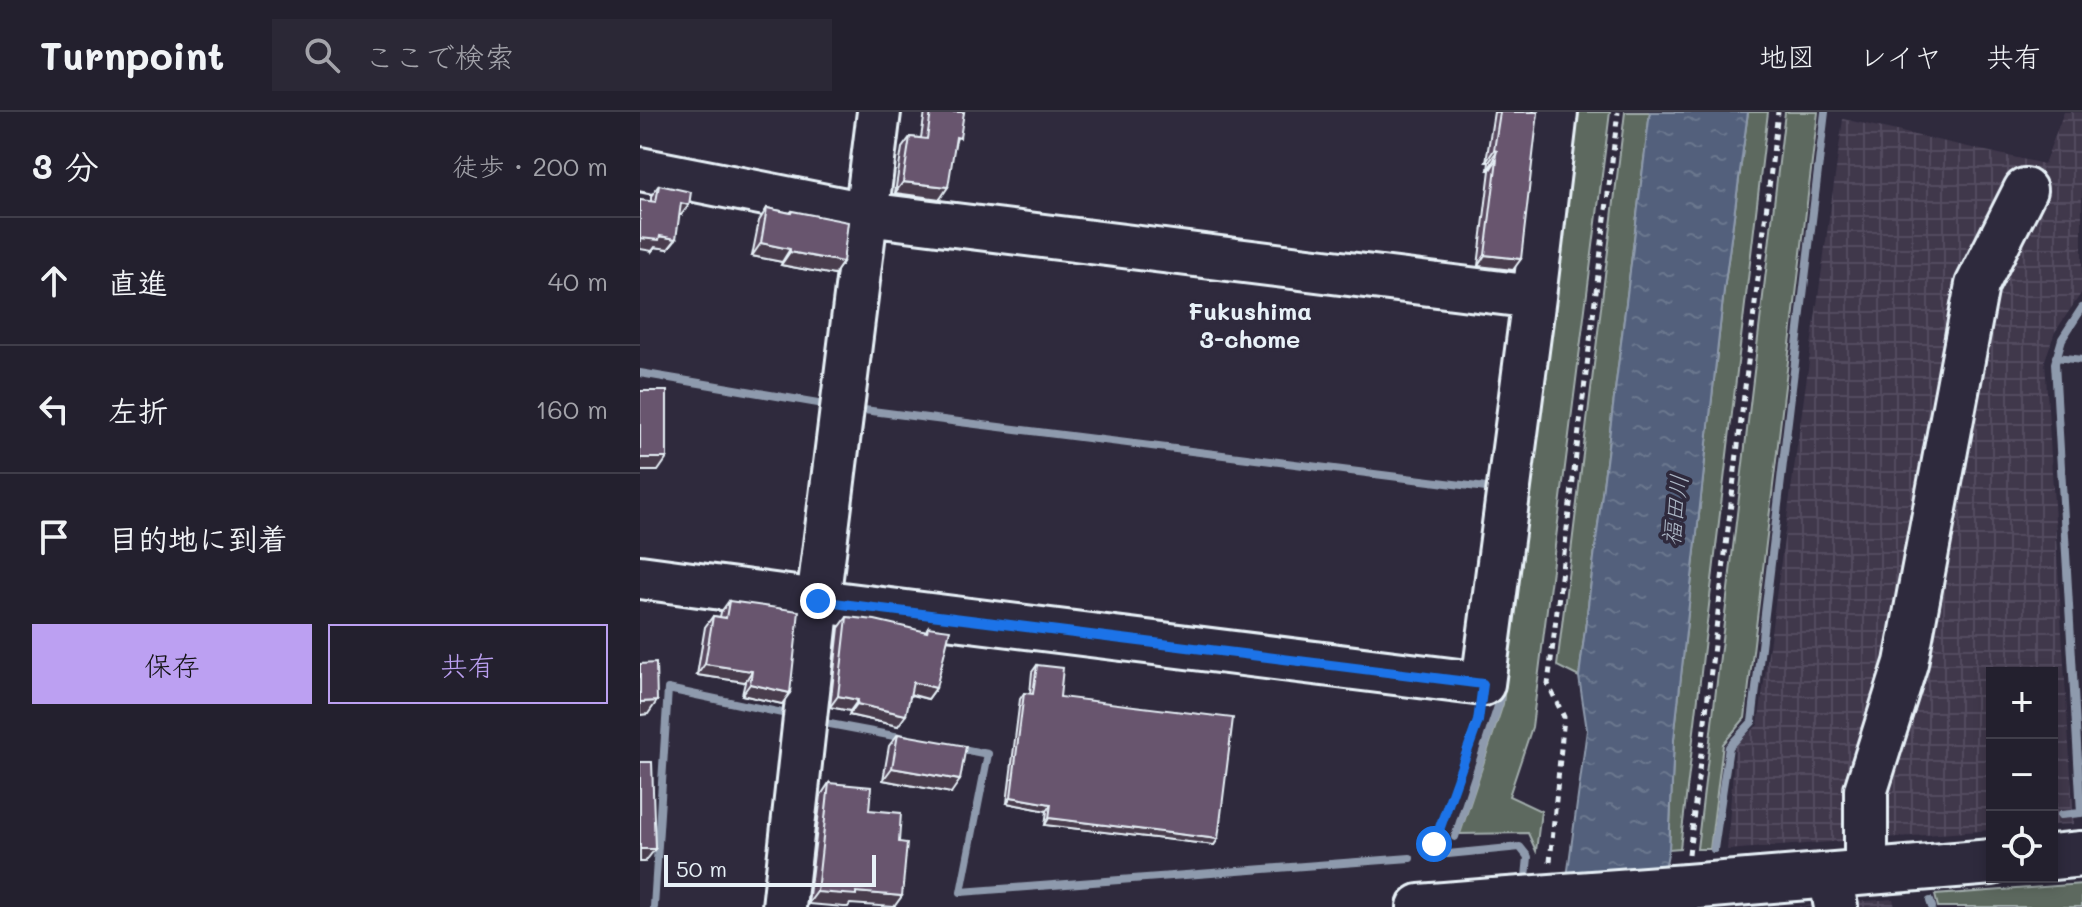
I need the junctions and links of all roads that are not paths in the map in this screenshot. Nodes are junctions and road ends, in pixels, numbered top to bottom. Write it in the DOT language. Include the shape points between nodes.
graph roads {
  1 [pos="879,112"];
  2 [pos="1556,112"];
  3 [pos="640,169"];
  4 [pos="2025,190"];
  5 [pos="866,214"];
  6 [pos="1534,297"];
  7 [pos="640,577"];
  8 [pos="818,601"];
  9 [pos="2082,854"];
  10 [pos="2058,856"];
  11 [pos="1986,863"];
  12 [pos="1844,885"];
  13 [pos="784,907"];
  14 [pos="1420,907"];
  1 -- 5 [label="street"];
  2 -- 6 [label="street"];
  3 -- 5 [label="street"];
  4 -- 12 [label="street" via="1977,285 1906,663 1866,790"];
  5 -- 6 [label="street"];
  5 -- 8 [label="street"];
  6 -- 8 [label="street" via="1483,684"];
  7 -- 8 [label="street"];
  8 -- 13 [label="street"];
  9 -- 10 [label="highway"];
  11 -- 12 [label="highway"];
  12 -- 14 [label="highway, bridge" via="1687,887"];
}
